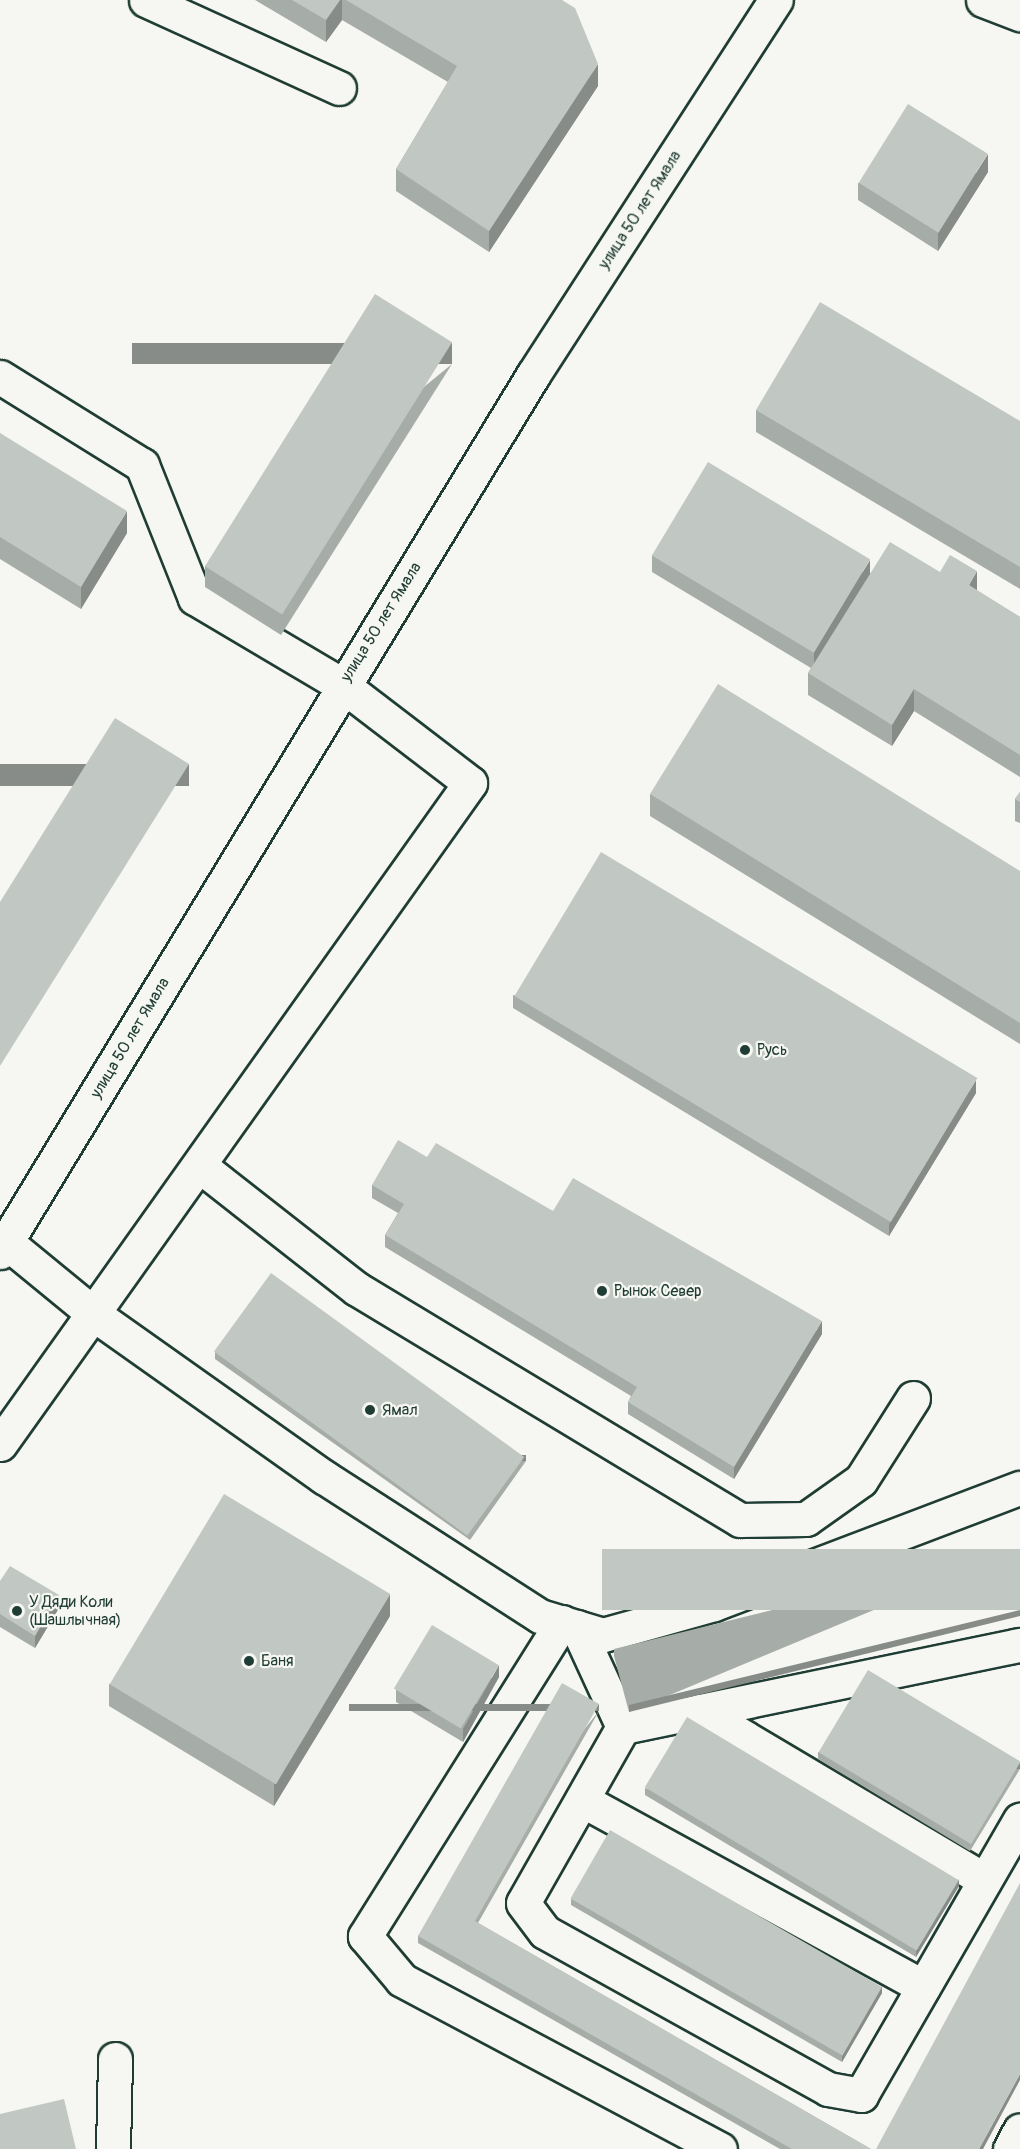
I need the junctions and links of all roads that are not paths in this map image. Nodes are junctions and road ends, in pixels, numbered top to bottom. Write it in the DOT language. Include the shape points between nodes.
graph roads {
  1 [pos="146,0"];
  2 [pos="776,0"];
  3 [pos="982,0"];
  4 [pos="1020,14"];
  5 [pos="339,88"];
  6 [pos="0,377"];
  7 [pos="342,684"];
  8 [pos="200,1167"];
  9 [pos="2,1244"];
  10 [pos="95,1315"];
  11 [pos="913,1398"];
  12 [pos="0,1444"];
  13 [pos="1020,1488"];
  14 [pos="570,1625"];
  15 [pos="1020,1645"];
  16 [pos="700,1711"];
  17 [pos="623,1727"];
  18 [pos="582,1800"];
  19 [pos="1020,1820"];
  20 [pos="985,1880"];
  21 [pos="923,1987"];
  22 [pos="115,2059"];
  23 [pos="1020,2130"];
  24 [pos="686,2141"];
  25 [pos="113,2149"];
  26 [pos="720,2149"];
  27 [pos="1010,2149"];
  1 -- 5 [label="street"];
  2 -- 7 [label="street, улица 50 лет Ямала" via="533,375"];
  3 -- 4 [label="street"];
  6 -- 7 [label="street" via="142,465 195,598"];
  7 -- 8 [label="street" via="470,783"];
  7 -- 9 [label="street, улица 50 лет Ямала"];
  8 -- 10 [label="street"];
  8 -- 11 [label="street" via="357,1289 740,1520 806,1519 861,1480"];
  9 -- 10 [label="street"];
  10 -- 12 [label="street"];
  10 -- 14 [label="street" via="334,1483 540,1616"];
  13 -- 14 [label="street" via="714,1604 603,1635"];
  14 -- 17 [label="street"];
  14 -- 24 [label="street" via="364,1936 402,1980"];
  15 -- 16 [label="street"];
  16 -- 17 [label="street"];
  16 -- 20 [label="street"];
  17 -- 18 [label="street"];
  18 -- 21 [label="street"];
  18 -- 21 [label="street" via="523,1903 545,1932 828,2089 861,2094"];
  19 -- 20 [label="street"];
  20 -- 21 [label="street"];
  22 -- 25 [label="street"];
  23 -- 27 [label="street"];
  24 -- 26 [label="street"];
}
